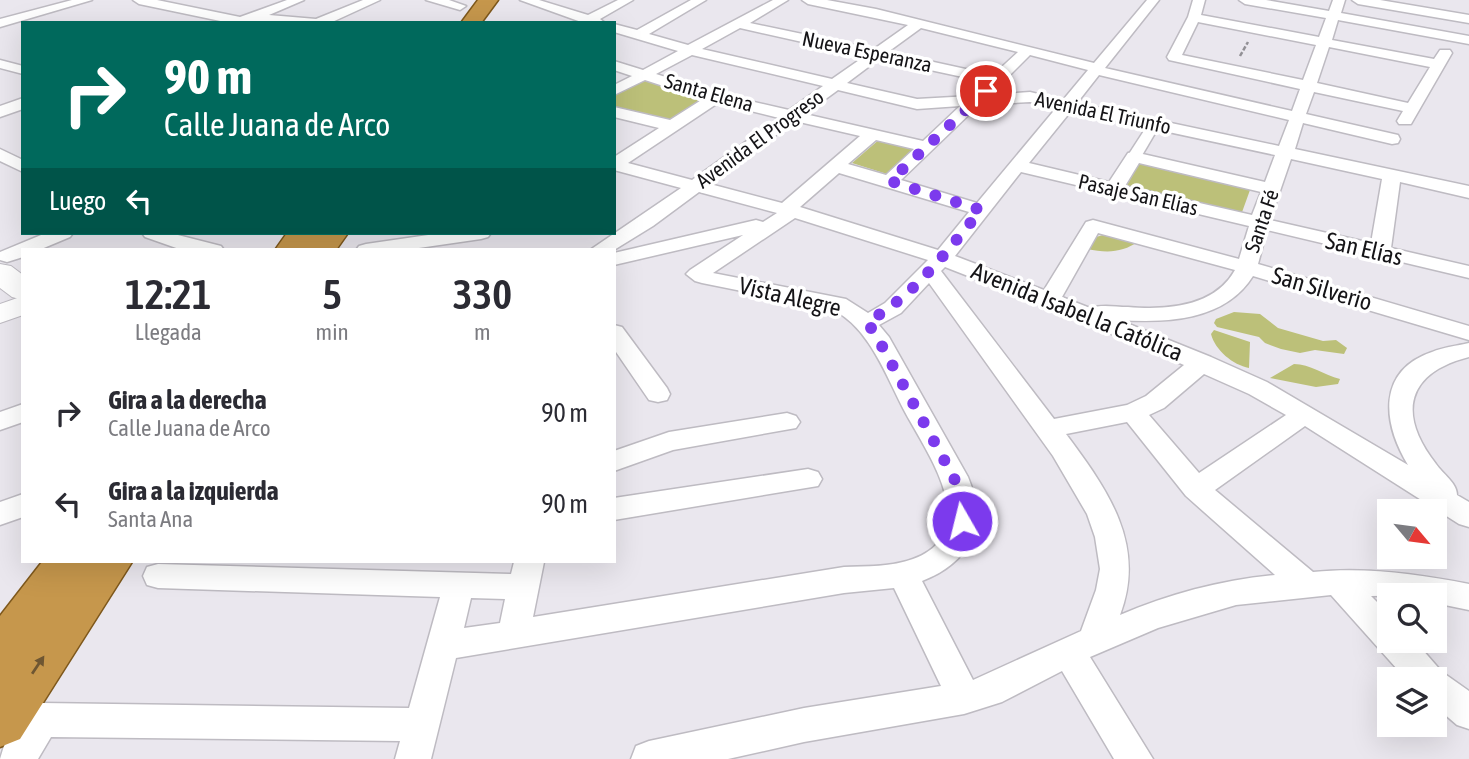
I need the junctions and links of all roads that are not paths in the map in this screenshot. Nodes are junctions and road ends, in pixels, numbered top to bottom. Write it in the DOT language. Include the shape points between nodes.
graph roads {
  1 [pos="86,0"];
  2 [pos="139,0"];
  3 [pos="194,0"];
  4 [pos="298,0"];
  5 [pos="374,0"];
  6 [pos="389,0"];
  7 [pos="432,0"];
  8 [pos="488,0"];
  9 [pos="526,0"];
  10 [pos="627,0"];
  11 [pos="700,0"];
  12 [pos="782,0"];
  13 [pos="808,0"];
  14 [pos="1153,0"];
  15 [pos="1199,0"];
  16 [pos="1245,0"];
  17 [pos="1358,0"];
  18 [pos="167,7"];
  19 [pos="548,7"];
  20 [pos="1337,7"];
  21 [pos="376,15"];
  22 [pos="465,15"];
  23 [pos="1194,17"];
  24 [pos="1469,19"];
  25 [pos="243,20"];
  26 [pos="268,21"];
  27 [pos="322,21"];
  28 [pos="542,21"];
  29 [pos="594,21"];
  30 [pos="0,23"];
  31 [pos="738,24"];
  32 [pos="918,24"];
  33 [pos="616,29"];
  34 [pos="638,35"];
  35 [pos="1462,38"];
  36 [pos="1325,41"];
  37 [pos="690,50"];
  38 [pos="1027,51"];
  39 [pos="878,54"];
  40 [pos="0,64"];
  41 [pos="1437,64"];
  42 [pos="616,66"];
  43 [pos="21,69"];
  44 [pos="1097,69"];
  45 [pos="644,74"];
  46 [pos="997,80"];
  47 [pos="1309,85"];
  48 [pos="834,86"];
  49 [pos="616,90"];
  50 [pos="715,98"];
  51 [pos="974,102"];
  52 [pos="21,104"];
  53 [pos="1068,104"];
  54 [pos="3,111"];
  55 [pos="616,112"];
  56 [pos="21,115"];
  57 [pos="792,115"];
  58 [pos="1298,117"];
  59 [pos="1156,123"];
  60 [pos="673,126"];
  61 [pos="873,134"];
  62 [pos="1392,139"];
  63 [pos="21,144"];
  64 [pos="927,147"];
  65 [pos="1286,151"];
  66 [pos="0,153"];
  67 [pos="1134,157"];
  68 [pos="616,164"];
  69 [pos="21,166"];
  70 [pos="616,166"];
  71 [pos="836,166"];
  72 [pos="1017,166"];
  73 [pos="1392,175"];
  74 [pos="890,181"];
  75 [pos="696,186"];
  76 [pos="1114,189"];
  77 [pos="1272,189"];
  78 [pos="1469,192"];
  79 [pos="981,210"];
  80 [pos="784,214"];
  81 [pos="1259,223"];
  82 [pos="59,235"];
  83 [pos="167,235"];
  84 [pos="467,235"];
  85 [pos="34,248"];
  86 [pos="208,248"];
  87 [pos="380,248"];
  88 [pos="603,248"];
  89 [pos="1380,253"];
  90 [pos="616,258"];
  91 [pos="7,262"];
  92 [pos="936,264"];
  93 [pos="1246,267"];
  94 [pos="1469,272"];
  95 [pos="21,286"];
  96 [pos="21,290"];
  97 [pos="0,299"];
  98 [pos="1049,300"];
  99 [pos="21,305"];
  100 [pos="1078,311"];
  101 [pos="0,314"];
  102 [pos="867,322"];
  103 [pos="1469,332"];
  104 [pos="616,335"];
  105 [pos="1469,350"];
  106 [pos="1202,362"];
  107 [pos="657,394"];
  108 [pos="1133,412"];
  109 [pos="21,414"];
  110 [pos="1305,414"];
  111 [pos="0,421"];
  112 [pos="787,422"];
  113 [pos="1047,429"];
  114 [pos="616,460"];
  115 [pos="808,479"];
  116 [pos="1196,489"];
  117 [pos="21,506"];
  118 [pos="616,509"];
  119 [pos="0,514"];
  120 [pos="1467,515"];
  121 [pos="68,563"];
  122 [pos="107,563"];
  123 [pos="277,572"];
  124 [pos="526,574"];
  125 [pos="903,575"];
  126 [pos="158,576"];
  127 [pos="1323,583"];
  128 [pos="459,584"];
  129 [pos="1469,597"];
  130 [pos="1377,627"];
  131 [pos="513,635"];
  132 [pos="1080,645"];
  133 [pos="443,646"];
  134 [pos="1404,653"];
  135 [pos="0,657"];
  136 [pos="1418,667"];
  137 [pos="1447,695"];
  138 [pos="964,698"];
  139 [pos="1469,713"];
  140 [pos="0,721"];
  141 [pos="423,725"];
  142 [pos="17,759"];
  143 [pos="413,759"];
  144 [pos="649,759"];
  145 [pos="1135,759"];
  1 -- 30 [label="street"];
  2 -- 18 [label="street"];
  3 -- 18 [label="street"];
  4 -- 25 [label="street"];
  5 -- 27 [label="street"];
  6 -- 21 [label="street"];
  7 -- 22 [label="street"];
  8 -- 22 [label="highway"];
  9 -- 19 [label="street"];
  10 -- 29 [label="street"];
  11 -- 34 [label="street"];
  12 -- 31 [label="street"];
  13 -- 32 [label="street"];
  14 -- 44 [label="street"];
  15 -- 23 [label="street"];
  16 -- 20 [label="street"];
  17 -- 24 [label="street"];
  18 -- 25 [label="street"];
  19 -- 28 [label="street"];
  19 -- 29 [label="street"];
  20 -- 35 [label="street"];
  20 -- 36 [label="street, Santa Fé"];
  23 -- 36 [label="street"];
  23 -- 47 [label="street" via="1174,57"];
  25 -- 26 [label="street"];
  31 -- 37 [label="street"];
  31 -- 39 [label="street, Nueva Esperanza"];
  32 -- 38 [label="street"];
  32 -- 39 [label="street, Avenida El Progreso"];
  33 -- 34 [label="street, Avenida El Triunfo"];
  34 -- 37 [label="street, Avenida El Triunfo"];
  35 -- 41 [label="street"];
  36 -- 41 [label="street"];
  36 -- 47 [label="street, Santa Fé"];
  37 -- 45 [label="street"];
  37 -- 48 [label="street, Avenida El Triunfo"];
  38 -- 44 [label="street"];
  38 -- 46 [label="street"];
  39 -- 46 [label="street, Nueva Esperanza"];
  39 -- 48 [label="street, Avenida El Progreso"];
  40 -- 43 [label="street"];
  41 -- 47 [label="street" via="1408,115"];
  42 -- 45 [label="street, Santa Elena"];
  44 -- 53 [label="street"];
  44 -- 58 [label="street"];
  45 -- 49 [label="street"];
  45 -- 50 [label="street, Santa Elena"];
  46 -- 51 [label="street"];
  47 -- 58 [label="street, Santa Fé"];
  48 -- 51 [label="street, Avenida El Triunfo" via="917,104"];
  48 -- 57 [label="street, Avenida El Progreso"];
  50 -- 57 [label="street, Santa Elena"];
  50 -- 60 [label="street"];
  51 -- 53 [label="street, Avenida El Triunfo" via="1013,96"];
  51 -- 64 [label="street"];
  52 -- 54 [label="street"];
  53 -- 59 [label="street, Avenida El Triunfo"];
  53 -- 72 [label="street"];
  54 -- 56 [label="street"];
  55 -- 60 [label="street"];
  57 -- 61 [label="street, Santa Elena"];
  57 -- 75 [label="street, Avenida El Progreso"];
  58 -- 62 [label="street"];
  58 -- 65 [label="street, Santa Fé"];
  59 -- 65 [label="street, Avenida El Triunfo"];
  59 -- 67 [label="street"];
  60 -- 68 [label="street"];
  61 -- 64 [label="street, Santa Elena"];
  61 -- 71 [label="street"];
  63 -- 66 [label="street"];
  64 -- 74 [label="street"];
  65 -- 73 [label="street, Avenida El Triunfo"];
  65 -- 77 [label="street, Santa Fé"];
  66 -- 69 [label="street"];
  67 -- 76 [label="street"];
  67 -- 77 [label="street"];
  70 -- 75 [label="street, Avenida Isabel la Católica"];
  71 -- 74 [label="street"];
  71 -- 80 [label="street"];
  72 -- 76 [label="street, Pasaje San Elías"];
  72 -- 79 [label="street"];
  73 -- 78 [label="street, Avenida El Triunfo"];
  73 -- 89 [label="street"];
  74 -- 79 [label="street"];
  75 -- 80 [label="street, Avenida Isabel la Católica"];
  75 -- 88 [label="street, Avenida El Progreso"];
  76 -- 81 [label="street, Pasaje San Elías"];
  77 -- 81 [label="street, Santa Fé"];
  79 -- 92 [label="street"];
  80 -- 90 [label="street"];
  80 -- 92 [label="street, Avenida Isabel la Católica"];
  80 -- 102 [label="street, Vista Alegre" via="697,274 838,304"];
  81 -- 89 [label="street, San Elías"];
  81 -- 93 [label="street, Santa Fé"];
  82 -- 85 [label="street"];
  83 -- 86 [label="street"];
  84 -- 87 [label="street"];
  89 -- 94 [label="street, San Elías"];
  91 -- 95 [label="main road"];
  92 -- 98 [label="street, Avenida Isabel la Católica"];
  92 -- 102 [label="street" via="892,308"];
  92 -- 113 [label="street"];
  93 -- 98 [label="street, San Silverio" via="1093,226"];
  93 -- 100 [label="street, Santa Fé" via="1235,285 1193,310 1126,315"];
  93 -- 103 [label="street, San Silverio"];
  96 -- 97 [label="street"];
  98 -- 100 [label="street, Avenida Isabel la Católica"];
  99 -- 101 [label="street"];
  100 -- 106 [label="street, Avenida Isabel la Católica"];
  102 -- 125 [label="street, Vista Alegre" via="934,439 963,503 955,544 926,568"];
  104 -- 107 [label="street"];
  105 -- 120 [label="street" via="1434,359 1415,370 1403,386 1398,406 1414,455"];
  106 -- 108 [label="street" via="1155,402"];
  106 -- 110 [label="street, Avenida Isabel la Católica"];
  108 -- 113 [label="street"];
  108 -- 116 [label="street"];
  109 -- 111 [label="street"];
  110 -- 116 [label="street"];
  110 -- 120 [label="street, Avenida Isabel la Católica"];
  112 -- 114 [label="street" via="669,441"];
  113 -- 132 [label="street" via="1109,528 1115,562 1110,599"];
  115 -- 118 [label="street"];
  116 -- 127 [label="street"];
  117 -- 119 [label="street"];
  121 -- 135 [label="highway"];
  140 -- 122 [label="highway, one-way"];
  123 -- 126 [label="street"];
  123 -- 128 [label="street"];
  124 -- 128 [label="street"];
  124 -- 131 [label="street"];
  125 -- 131 [label="street" via="844,580"];
  125 -- 138 [label="street"];
  127 -- 129 [label="street" via="1404,584"];
  127 -- 130 [label="street"];
  127 -- 132 [label="street" via="1236,592 1151,615"];
  128 -- 133 [label="street"];
  131 -- 133 [label="street"];
  132 -- 138 [label="street" via="990,691"];
  132 -- 145 [label="street"];
  133 -- 141 [label="street"];
  134 -- 136 [label="street"];
  137 -- 139 [label="street"];
  138 -- 144 [label="street"];
  141 -- 142 [label="street" via="42,720"];
  141 -- 143 [label="street"];
}
